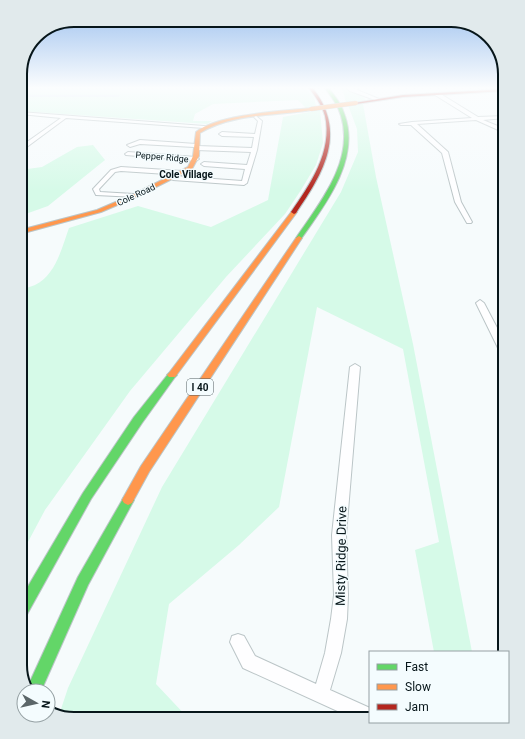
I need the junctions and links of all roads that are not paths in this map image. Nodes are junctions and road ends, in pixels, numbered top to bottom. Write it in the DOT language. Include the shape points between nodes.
graph roads {
  1 [pos="59,121"];
  2 [pos="135,121"];
  3 [pos="233,121"];
  4 [pos="260,121"];
  5 [pos="327,121"];
  6 [pos="345,121"];
  7 [pos="437,121"];
  8 [pos="483,121"];
  9 [pos="412,123"];
  10 [pos="401,124"];
  11 [pos="204,127"];
  12 [pos="498,128"];
  13 [pos="222,134"];
  14 [pos="257,136"];
  15 [pos="130,144"];
  16 [pos="27,145"];
  17 [pos="197,147"];
  18 [pos="254,150"];
  19 [pos="128,154"];
  20 [pos="200,162"];
  21 [pos="249,167"];
  22 [pos="182,173"];
  23 [pos="173,178"];
  24 [pos="131,196"];
  25 [pos="469,222"];
  26 [pos="27,230"];
  27 [pos="480,303"];
  28 [pos="498,338"];
  29 [pos="355,368"];
  30 [pos="27,601"];
  31 [pos="238,642"];
  32 [pos="37,683"];
  33 [pos="321,694"];
  34 [pos="359,712"];
  1 -- 16 [label="street"];
  2 -- 11 [label="street"];
  3 -- 11 [label="main road"];
  4 -- 14 [label="street"];
  5 -- 30 [label="main road, I 40" via="328,144 323,163 312,185 138,420 87,496"];
  6 -- 32 [label="main road, I 40" via="347,140 344,159 335,181 145,469 83,581"];
  7 -- 9 [label="street"];
  8 -- 12 [label="street"];
  9 -- 10 [label="street"];
  9 -- 25 [label="street" via="445,152 455,194"];
  11 -- 17 [label="main road" via="198,132"];
  13 -- 14 [label="street"];
  14 -- 18 [label="street"];
  15 -- 17 [label="street, Pepper Ridge" via="140,142"];
  17 -- 18 [label="street, Pepper Ridge"];
  17 -- 20 [label="main road"];
  18 -- 21 [label="street"];
  19 -- 20 [label="street, Pepper Ridge"];
  20 -- 21 [label="street, Pepper Ridge"];
  20 -- 22 [label="main road, Cole Road"];
  21 -- 23 [label="street" via="244,183"];
  22 -- 23 [label="main road, Cole Road"];
  22 -- 24 [label="street" via="121,169 113,171 96,189 98,194"];
  23 -- 24 [label="main road, Cole Road"];
  24 -- 26 [label="main road, Cole Road" via="92,214"];
  27 -- 28 [label="street"];
  29 -- 33 [label="street, Misty Ridge Drive" via="339,535 339,619 333,653"];
  31 -- 33 [label="street" via="249,662"];
  33 -- 34 [label="street"];
}
